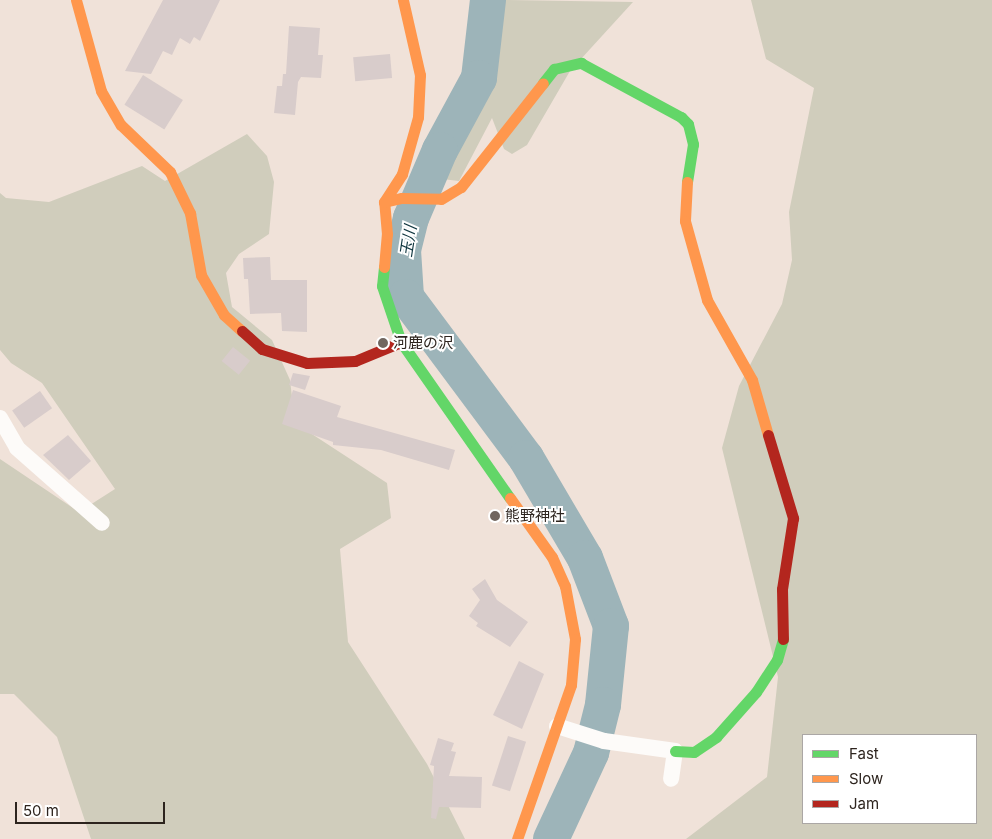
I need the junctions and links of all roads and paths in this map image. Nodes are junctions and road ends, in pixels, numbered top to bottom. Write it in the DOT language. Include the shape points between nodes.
graph roads {
  1 [pos="76,0"];
  2 [pos="403,0"];
  3 [pos="384,202"];
  4 [pos="401,342"];
  5 [pos="0,418"];
  6 [pos="102,523"];
  7 [pos="557,726"];
  8 [pos="675,751"];
  9 [pos="671,779"];
  10 [pos="517,839"];
  1 -- 4 [label="street" via="101,91 120,125 170,172 190,213 201,275 224,316 262,348 307,363 355,361"];
  2 -- 3 [label="street" via="420,76 418,117 402,174"];
  3 -- 4 [label="street" via="387,234 382,286"];
  3 -- 8 [label="street" via="402,198 441,199 461,187 554,69 572,62 581,63 681,117 693,134 683,204 685,221 707,300 752,380 793,518 782,589 783,638 777,660 756,692 716,737 694,752"];
  4 -- 7 [label="street" via="552,557 565,586 575,639 574,663"];
  5 -- 6 [label="street" via="17,448"];
  7 -- 8 [label="street" via="604,741"];
  7 -- 10 [label="street"];
  8 -- 9 [label="street"];
}
